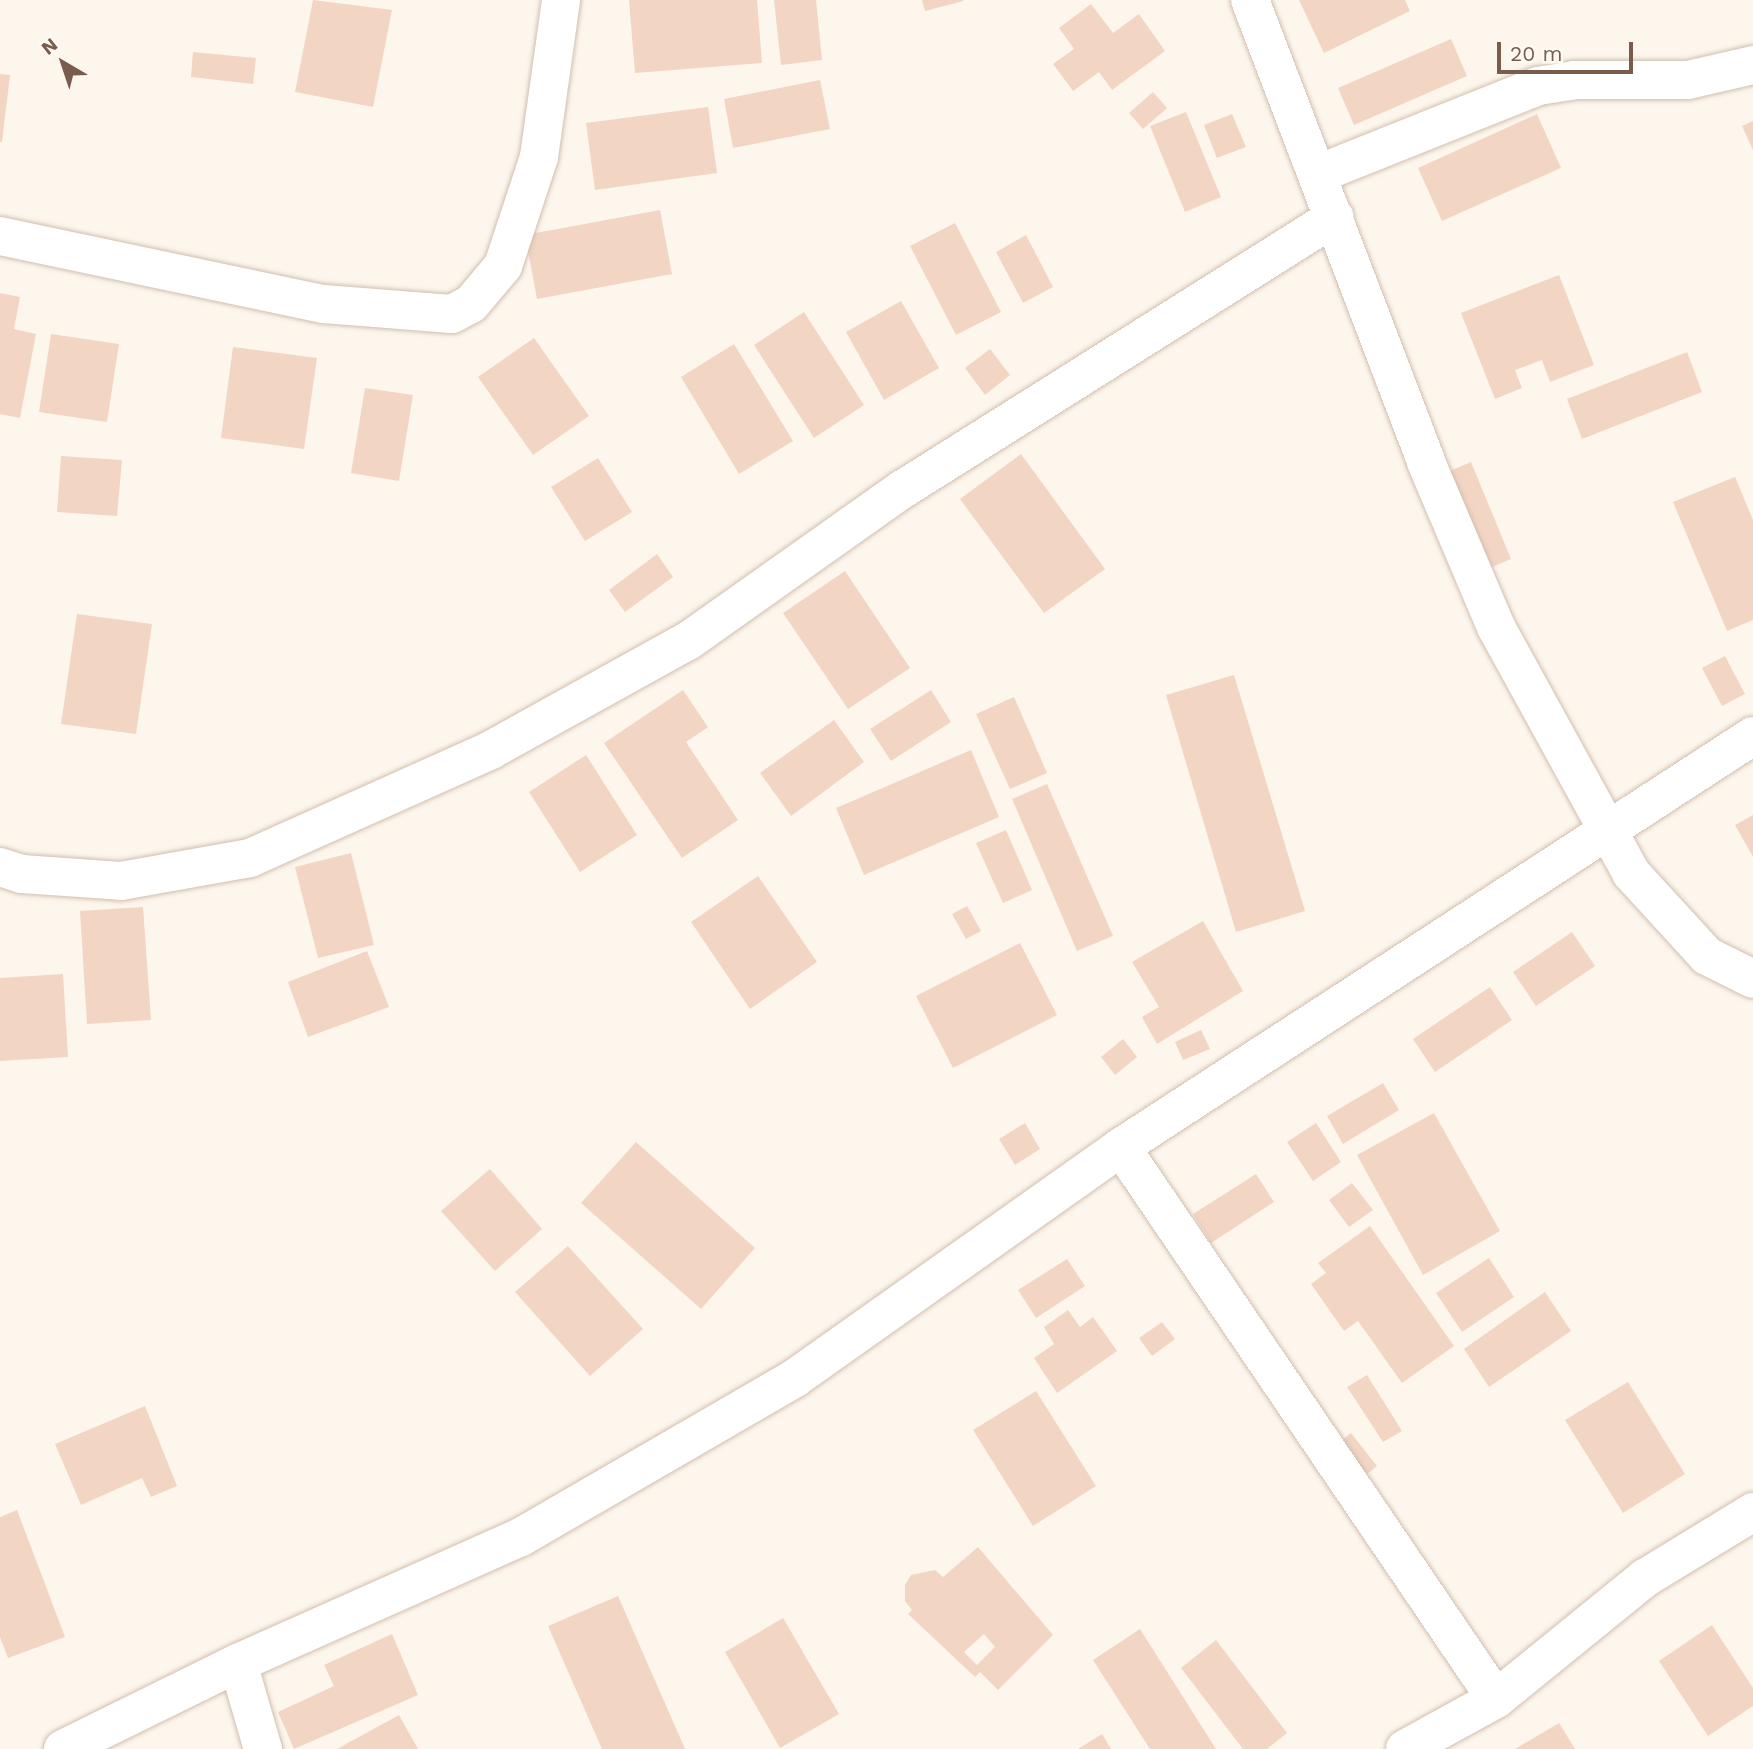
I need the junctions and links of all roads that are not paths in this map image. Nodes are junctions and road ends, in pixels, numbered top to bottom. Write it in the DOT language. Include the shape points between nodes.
graph roads {
  1 [pos="561,0"];
  2 [pos="1250,0"];
  3 [pos="1753,65"];
  4 [pos="1318,174"];
  5 [pos="1335,217"];
  6 [pos="0,236"];
  7 [pos="1753,736"];
  8 [pos="1605,831"];
  9 [pos="0,867"];
  10 [pos="1753,979"];
  11 [pos="1121,1147"];
  12 [pos="1753,1512"];
  13 [pos="239,1663"];
  14 [pos="1496,1699"];
  15 [pos="63,1749"];
  16 [pos="263,1749"];
  17 [pos="1405,1749"];
  1 -- 6 [label="street" via="539,157 503,266 471,304 452,314 324,304"];
  2 -- 4 [label="street"];
  3 -- 4 [label="street" via="1688,80 1574,80 1538,86"];
  4 -- 5 [label="street"];
  5 -- 8 [label="street" via="1426,462 1496,627"];
  5 -- 9 [label="street" via="903,489 688,641 491,750 250,858 121,881 22,874"];
  7 -- 8 [label="street"];
  8 -- 10 [label="street" via="1630,873 1707,956"];
  8 -- 11 [label="street"];
  11 -- 13 [label="street" via="796,1378 521,1537"];
  11 -- 14 [label="street"];
  12 -- 14 [label="street" via="1645,1578"];
  13 -- 15 [label="street"];
  13 -- 16 [label="street"];
  14 -- 17 [label="street"];
}
